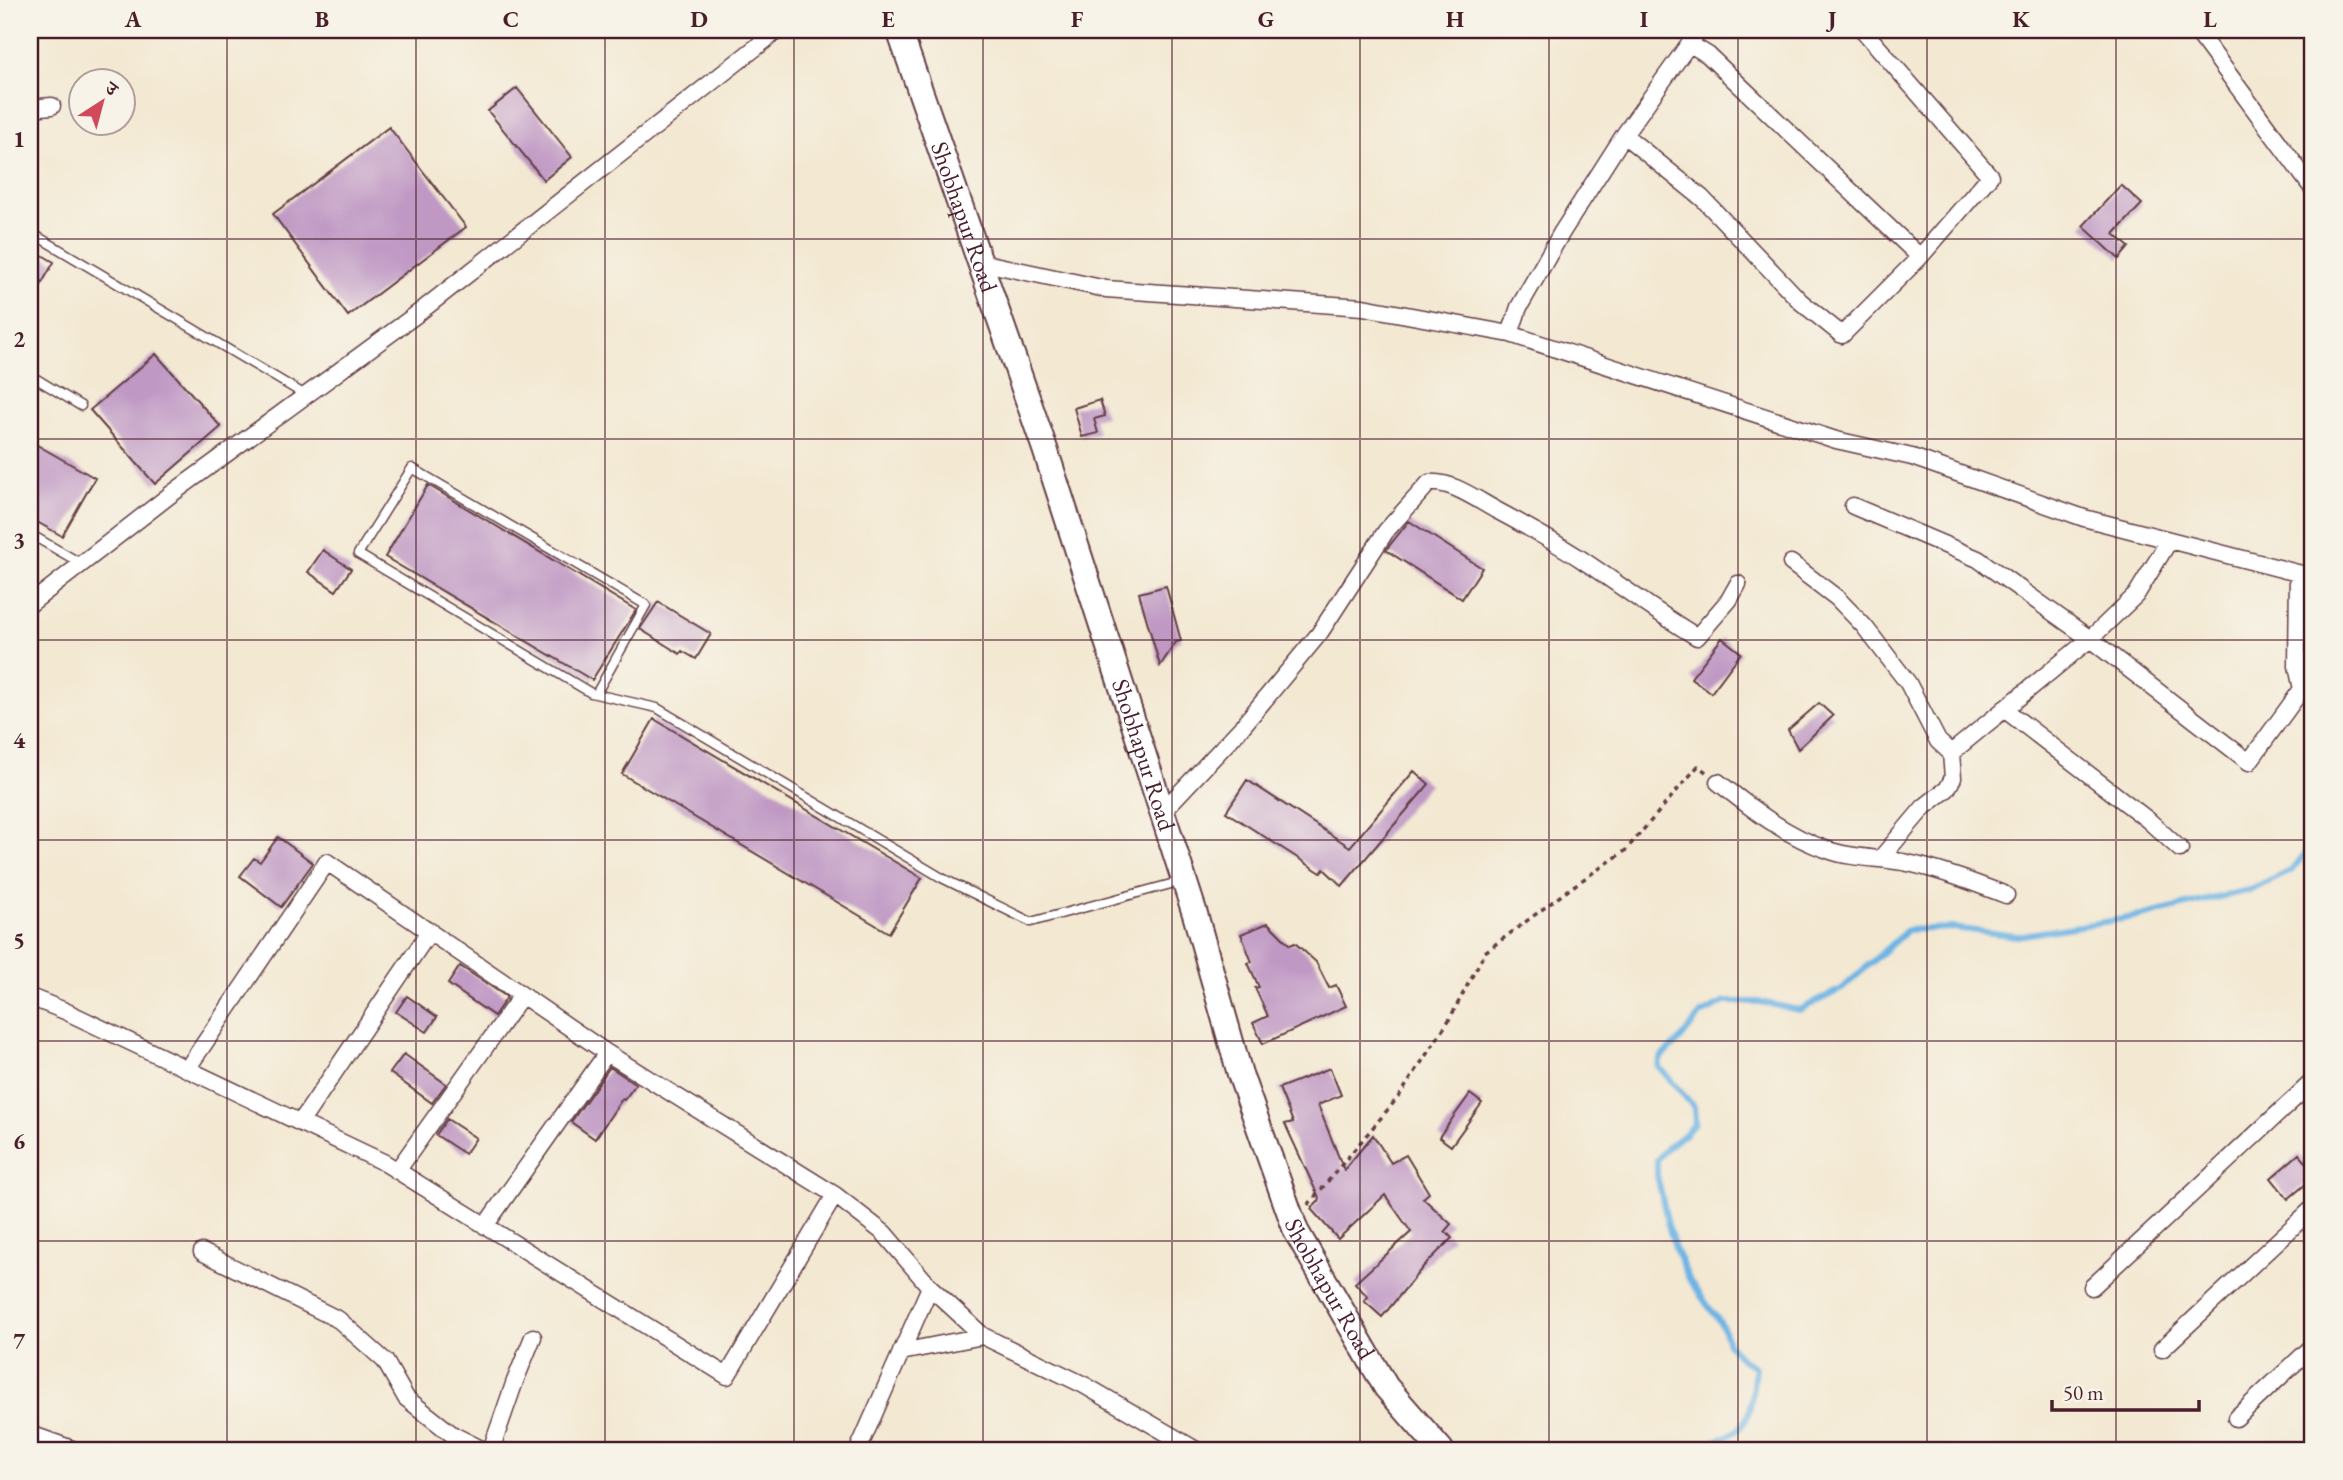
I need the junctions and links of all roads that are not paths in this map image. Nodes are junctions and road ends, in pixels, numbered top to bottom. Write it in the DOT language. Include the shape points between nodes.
graph roads {
  1 [pos="778,30"];
  2 [pos="899,30"];
  3 [pos="1863,30"];
  4 [pos="2196,30"];
  5 [pos="1695,37"];
  6 [pos="52,106"];
  7 [pos="30,108"];
  8 [pos="1624,135"];
  9 [pos="2313,189"];
  10 [pos="30,232"];
  11 [pos="1920,257"];
  12 [pos="980,262"];
  13 [pos="1510,334"];
  14 [pos="30,375"];
  15 [pos="307,396"];
  16 [pos="81,405"];
  17 [pos="1853,506"];
  18 [pos="30,534"];
  19 [pos="2169,541"];
  20 [pos="1791,563"];
  21 [pos="82,564"];
  22 [pos="2306,575"];
  23 [pos="1738,584"];
  24 [pos="30,604"];
  25 [pos="2090,639"];
  26 [pos="596,694"];
  27 [pos="2004,709"];
  28 [pos="1951,753"];
  29 [pos="1718,782"];
  30 [pos="1162,812"];
  31 [pos="2180,849"];
  32 [pos="1881,858"];
  33 [pos="1184,881"];
  34 [pos="2006,895"];
  35 [pos="430,931"];
  36 [pos="522,995"];
  37 [pos="30,997"];
  38 [pos="607,1054"];
  39 [pos="187,1069"];
  40 [pos="2310,1091"];
  41 [pos="300,1123"];
  42 [pos="397,1171"];
  43 [pos="835,1195"];
  44 [pos="2313,1208"];
  45 [pos="485,1226"];
  46 [pos="202,1252"];
  47 [pos="930,1287"];
  48 [pos="2092,1287"];
  49 [pos="983,1336"];
  50 [pos="533,1337"];
  51 [pos="2313,1346"];
  52 [pos="2162,1349"];
  53 [pos="901,1352"];
  54 [pos="2236,1418"];
  55 [pos="30,1434"];
  56 [pos="75,1450"];
  57 [pos="484,1450"];
  58 [pos="491,1450"];
  59 [pos="858,1450"];
  60 [pos="1196,1450"];
  61 [pos="1441,1450"];
  1 -- 15 [label="street"];
  2 -- 12 [label="main road, Shobhapur Road"];
  3 -- 11 [label="street" via="1990,176"];
  4 -- 9 [label="street"];
  5 -- 8 [label="street"];
  5 -- 11 [label="street" via="1708,55"];
  6 -- 7 [label="street"];
  8 -- 11 [label="street" via="1702,198 1801,302 1842,335"];
  8 -- 13 [label="street" via="1519,307"];
  10 -- 15 [label="lane"];
  12 -- 13 [label="street" via="1106,289 1363,307"];
  12 -- 30 [label="main road, Shobhapur Road"];
  13 -- 19 [label="street" via="1836,440 1912,457 2084,518"];
  14 -- 16 [label="lane"];
  15 -- 21 [label="street"];
  17 -- 25 [label="street" via="1978,559"];
  18 -- 21 [label="lane"];
  19 -- 22 [label="street"];
  19 -- 25 [label="street" via="2136,595"];
  20 -- 28 [label="street" via="1837,598 1864,626 1908,683 1938,741"];
  21 -- 24 [label="street"];
  22 -- 25 [label="street" via="2297,666 2302,689 2249,762"];
  23 -- 30 [label="street" via="1697,637 1533,531 1464,493 1440,482 1429,483 1386,531 1319,634 1241,728"];
  25 -- 27 [label="street"];
  26 -- 26 [label="lane" via="646,606 412,468 358,554"];
  26 -- 33 [label="lane" via="657,708 942,878 1031,922"];
  27 -- 28 [label="street"];
  27 -- 31 [label="street"];
  28 -- 32 [label="street" via="1953,778 1947,789 1924,807"];
  29 -- 32 [label="street" via="1795,836 1830,851"];
  30 -- 33 [label="main road, Shobhapur Road"];
  32 -- 34 [label="street" via="1952,875"];
  33 -- 61 [label="main road, Shobhapur Road" via="1240,1074 1293,1223 1385,1387"];
  35 -- 36 [label="street"];
  35 -- 39 [label="street" via="327,862"];
  35 -- 41 [label="street"];
  36 -- 38 [label="street"];
  36 -- 42 [label="street"];
  37 -- 39 [label="street"];
  38 -- 43 [label="street"];
  38 -- 45 [label="street"];
  39 -- 41 [label="street"];
  40 -- 48 [label="street"];
  41 -- 42 [label="street"];
  42 -- 45 [label="street"];
  43 -- 45 [label="street" via="727,1376"];
  43 -- 47 [label="street" via="884,1233"];
  44 -- 52 [label="street"];
  46 -- 57 [label="street" via="339,1320 385,1361 406,1398 453,1435"];
  47 -- 49 [label="street"];
  47 -- 53 [label="street"];
  49 -- 53 [label="street"];
  49 -- 60 [label="street" via="1084,1385"];
  50 -- 58 [label="street"];
  51 -- 54 [label="street"];
  53 -- 59 [label="street"];
  55 -- 56 [label="street"];
}
